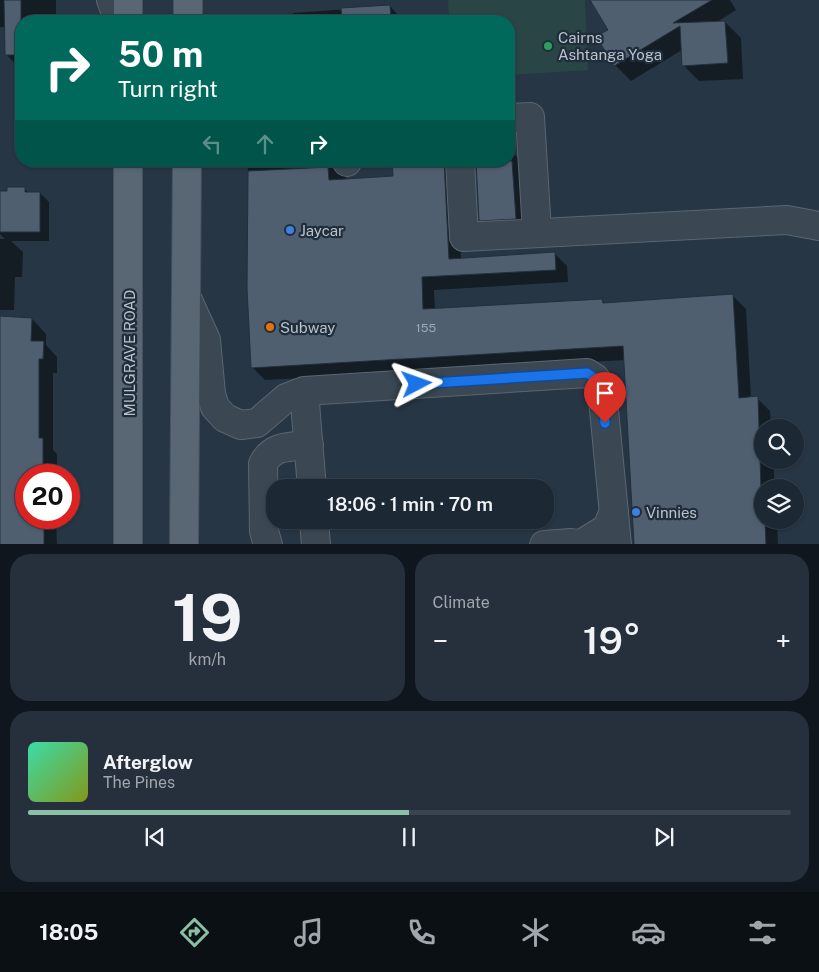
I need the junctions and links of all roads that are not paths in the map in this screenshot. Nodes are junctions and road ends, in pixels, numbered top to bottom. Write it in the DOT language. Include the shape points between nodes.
graph roads {
  1 [pos="112,0"];
  2 [pos="128,0"];
  3 [pos="188,0"];
  4 [pos="116,15"];
  5 [pos="128,15"];
  6 [pos="188,15"];
  7 [pos="515,118"];
  8 [pos="128,167"];
  9 [pos="187,167"];
  10 [pos="460,167"];
  11 [pos="819,226"];
  12 [pos="537,232"];
  13 [pos="186,296"];
  14 [pos="304,391"];
  15 [pos="309,445"];
  16 [pos="311,479"];
  17 [pos="184,498"];
  18 [pos="614,511"];
  19 [pos="315,529"];
  20 [pos="128,544"];
  21 [pos="184,544"];
  22 [pos="192,544"];
  23 [pos="268,544"];
  24 [pos="316,544"];
  25 [pos="544,544"];
  26 [pos="585,544"];
  27 [pos="617,544"];
  1 -- 4 [label="street"];
  2 -- 5 [label="main road"];
  3 -- 6 [label="main road"];
  7 -- 12 [label="street" via="530,117"];
  8 -- 20 [label="main road, MULGRAVE ROAD"];
  9 -- 13 [label="main road"];
  10 -- 12 [label="street" via="464,237"];
  11 -- 12 [label="street" via="787,220"];
  13 -- 14 [label="street" via="206,340 215,407 225,418 241,425 257,423 286,398"];
  13 -- 17 [label="main road"];
  14 -- 15 [label="street"];
  14 -- 18 [label="street" via="587,373 602,389"];
  15 -- 16 [label="street"];
  15 -- 23 [label="street" via="276,449 267,454 263,464 264,531"];
  17 -- 21 [label="main road"];
  17 -- 22 [label="main road"];
  18 -- 26 [label="street" via="607,528"];
  18 -- 27 [label="street"];
  19 -- 24 [label="street"];
  25 -- 26 [label="street"];
}
